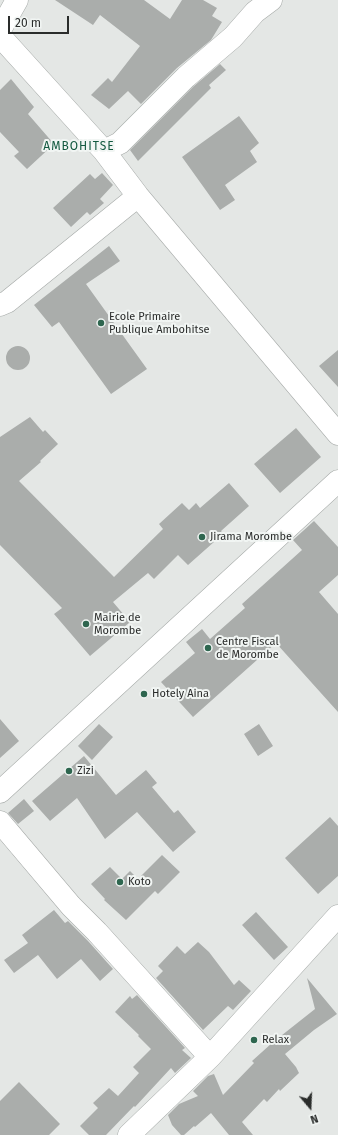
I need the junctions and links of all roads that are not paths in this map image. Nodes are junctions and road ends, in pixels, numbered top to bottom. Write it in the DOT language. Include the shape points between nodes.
graph roads {
  1 [pos="17,0"];
  2 [pos="271,0"];
  3 [pos="0,30"];
  4 [pos="0,36"];
  5 [pos="104,151"];
  6 [pos="138,196"];
  7 [pos="0,305"];
  8 [pos="338,434"];
  9 [pos="338,481"];
  10 [pos="0,792"];
  11 [pos="0,822"];
  12 [pos="338,916"];
  13 [pos="210,1057"];
  14 [pos="129,1135"];
  1 -- 3 [label="street"];
  2 -- 5 [label="street" via="255,12 233,37 186,78 120,143"];
  4 -- 5 [label="street"];
  5 -- 6 [label="street"];
  6 -- 7 [label="street" via="8,302"];
  6 -- 8 [label="street"];
  9 -- 10 [label="street"];
  11 -- 13 [label="street" via="71,906"];
  12 -- 13 [label="street"];
  13 -- 14 [label="street"];
}
